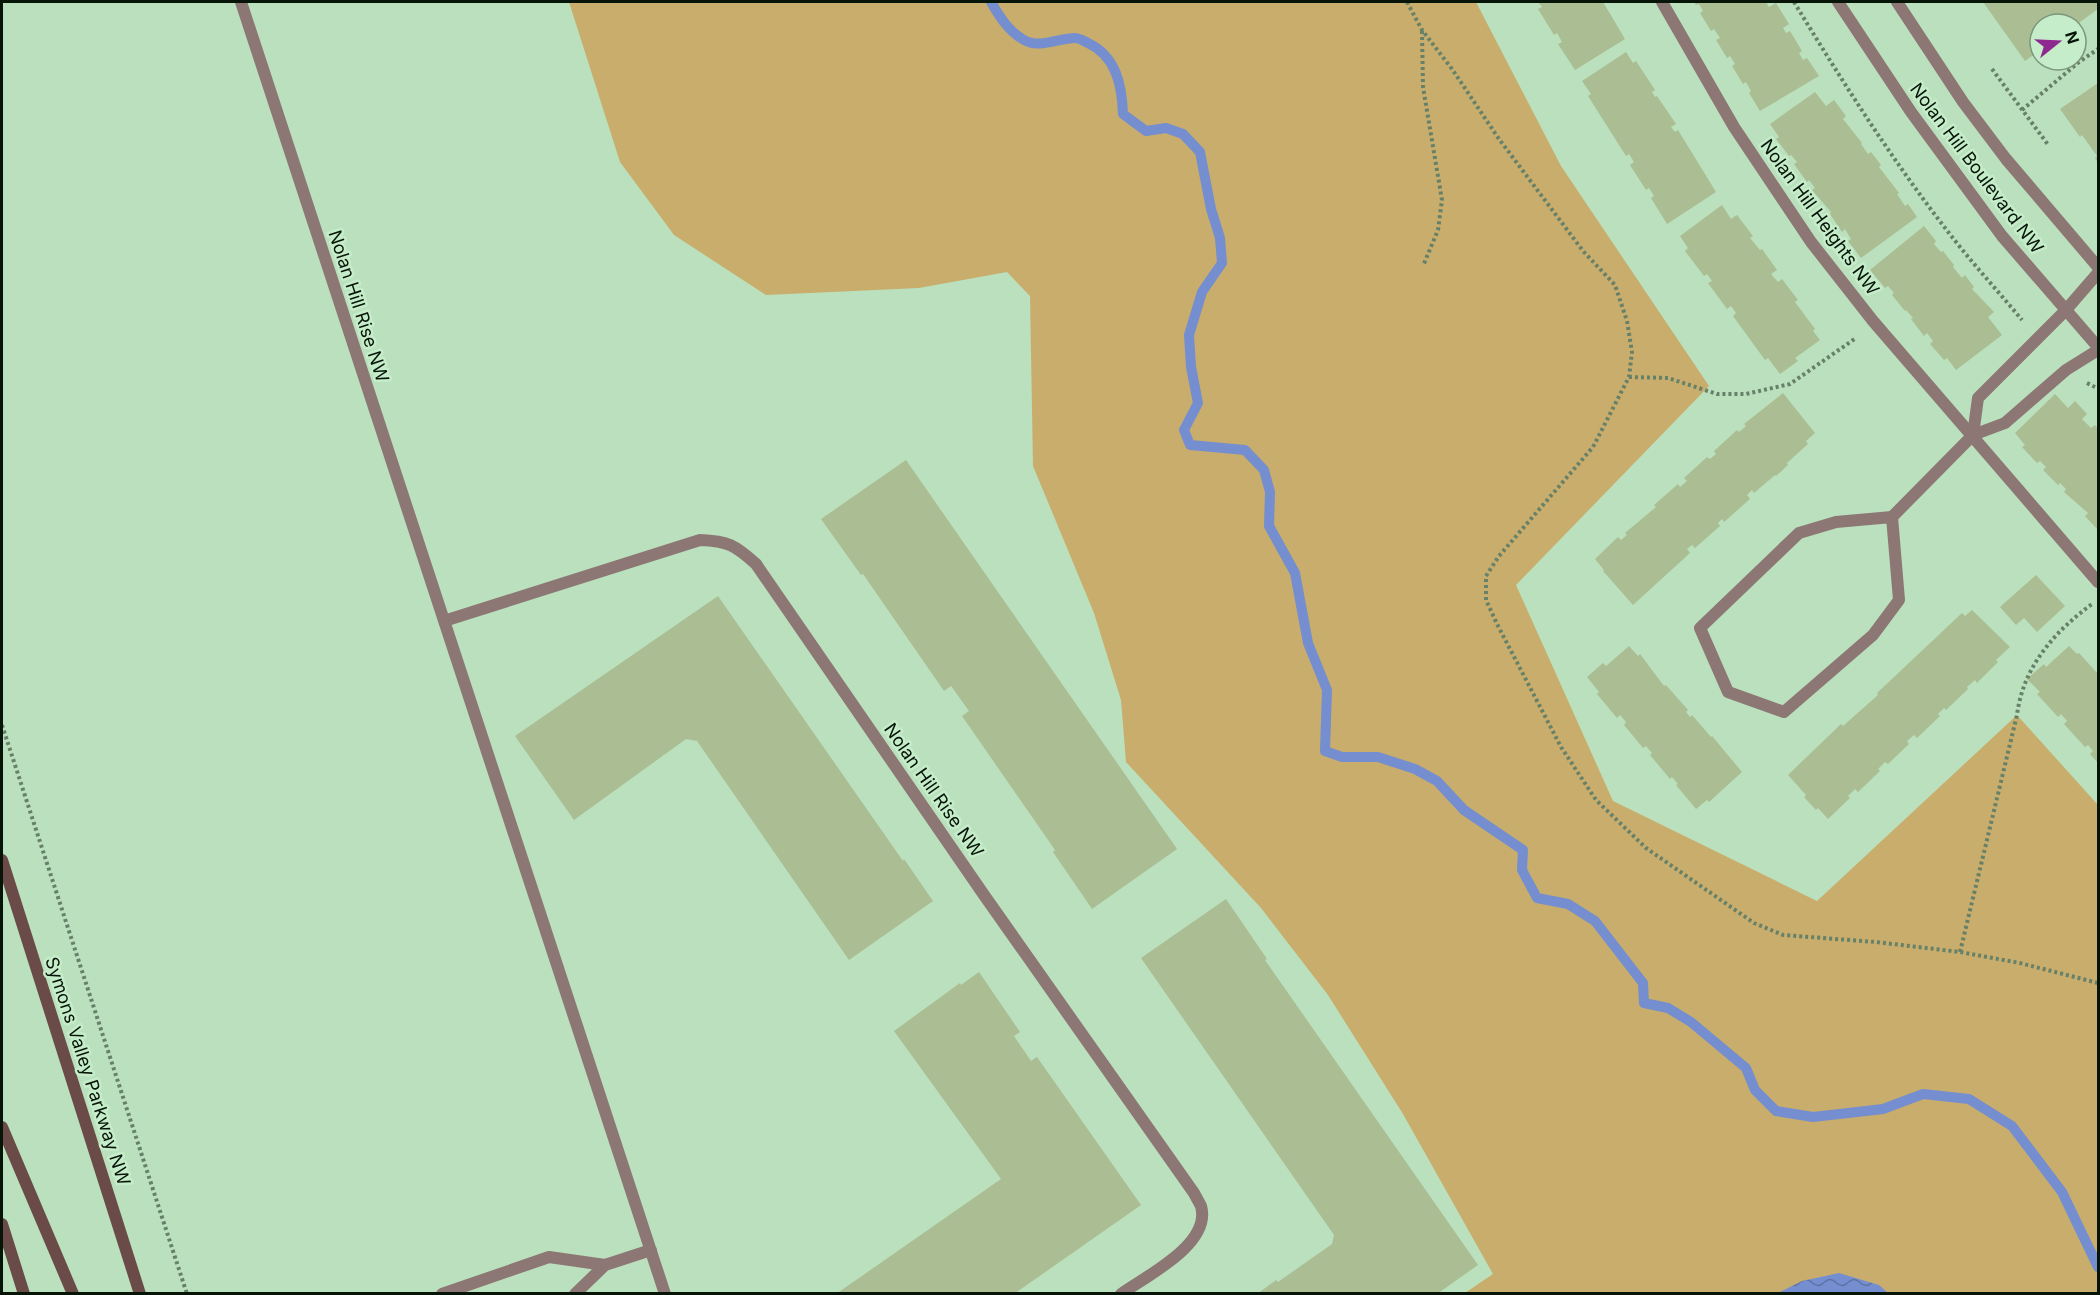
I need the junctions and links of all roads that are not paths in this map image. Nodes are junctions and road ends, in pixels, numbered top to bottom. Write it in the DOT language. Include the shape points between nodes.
graph roads {
  1 [pos="241,2"];
  2 [pos="1662,2"];
  3 [pos="1838,2"];
  4 [pos="1897,2"];
  5 [pos="2098,267"];
  6 [pos="2098,273"];
  7 [pos="2065,311"];
  8 [pos="2098,348"];
  9 [pos="1973,435"];
  10 [pos="1893,517"];
  11 [pos="2098,582"];
  12 [pos="444,621"];
  13 [pos="2,860"];
  14 [pos="2,1127"];
  15 [pos="2,1224"];
  16 [pos="651,1250"];
  17 [pos="605,1265"];
  18 [pos="24,1293"];
  19 [pos="73,1293"];
  20 [pos="140,1293"];
  21 [pos="442,1293"];
  22 [pos="575,1293"];
  23 [pos="664,1293"];
  24 [pos="1121,1293"];
  1 -- 12 [label="street, Nolan Hill Rise NW"];
  2 -- 9 [label="street, Nolan Hill Heights NW" via="1734,127 1811,242 1873,321"];
  3 -- 7 [label="street, Nolan Hill Boulevard NW" via="1911,112 2002,236"];
  4 -- 5 [label="street, Nolan Hill Boulevard NW" via="2006,159"];
  6 -- 7 [label="street"];
  7 -- 8 [label="street, Nolan Hill Boulevard NW"];
  7 -- 9 [label="street" via="1978,398"];
  8 -- 9 [label="street" via="2005,423"];
  9 -- 10 [label="street"];
  9 -- 11 [label="street, Nolan Hill Heights NW"];
  10 -- 10 [label="street" via="1836,522 1799,533 1700,628 1728,692 1784,712 1873,635 1899,600"];
  12 -- 16 [label="street, Nolan Hill Rise NW"];
  12 -- 24 [label="street, Nolan Hill Rise NW" via="700,540 721,541 756,564 1194,1193 1201,1207 1201,1222 1194,1237 1184,1250"];
  13 -- 20 [label="main road, Symons Valley Parkway NW"];
  14 -- 19 [label="main road"];
  15 -- 18 [label="main road"];
  16 -- 17 [label="street"];
  16 -- 23 [label="street, Nolan Hill Rise NW"];
  17 -- 21 [label="street" via="549,1257"];
  17 -- 22 [label="street"];
}
